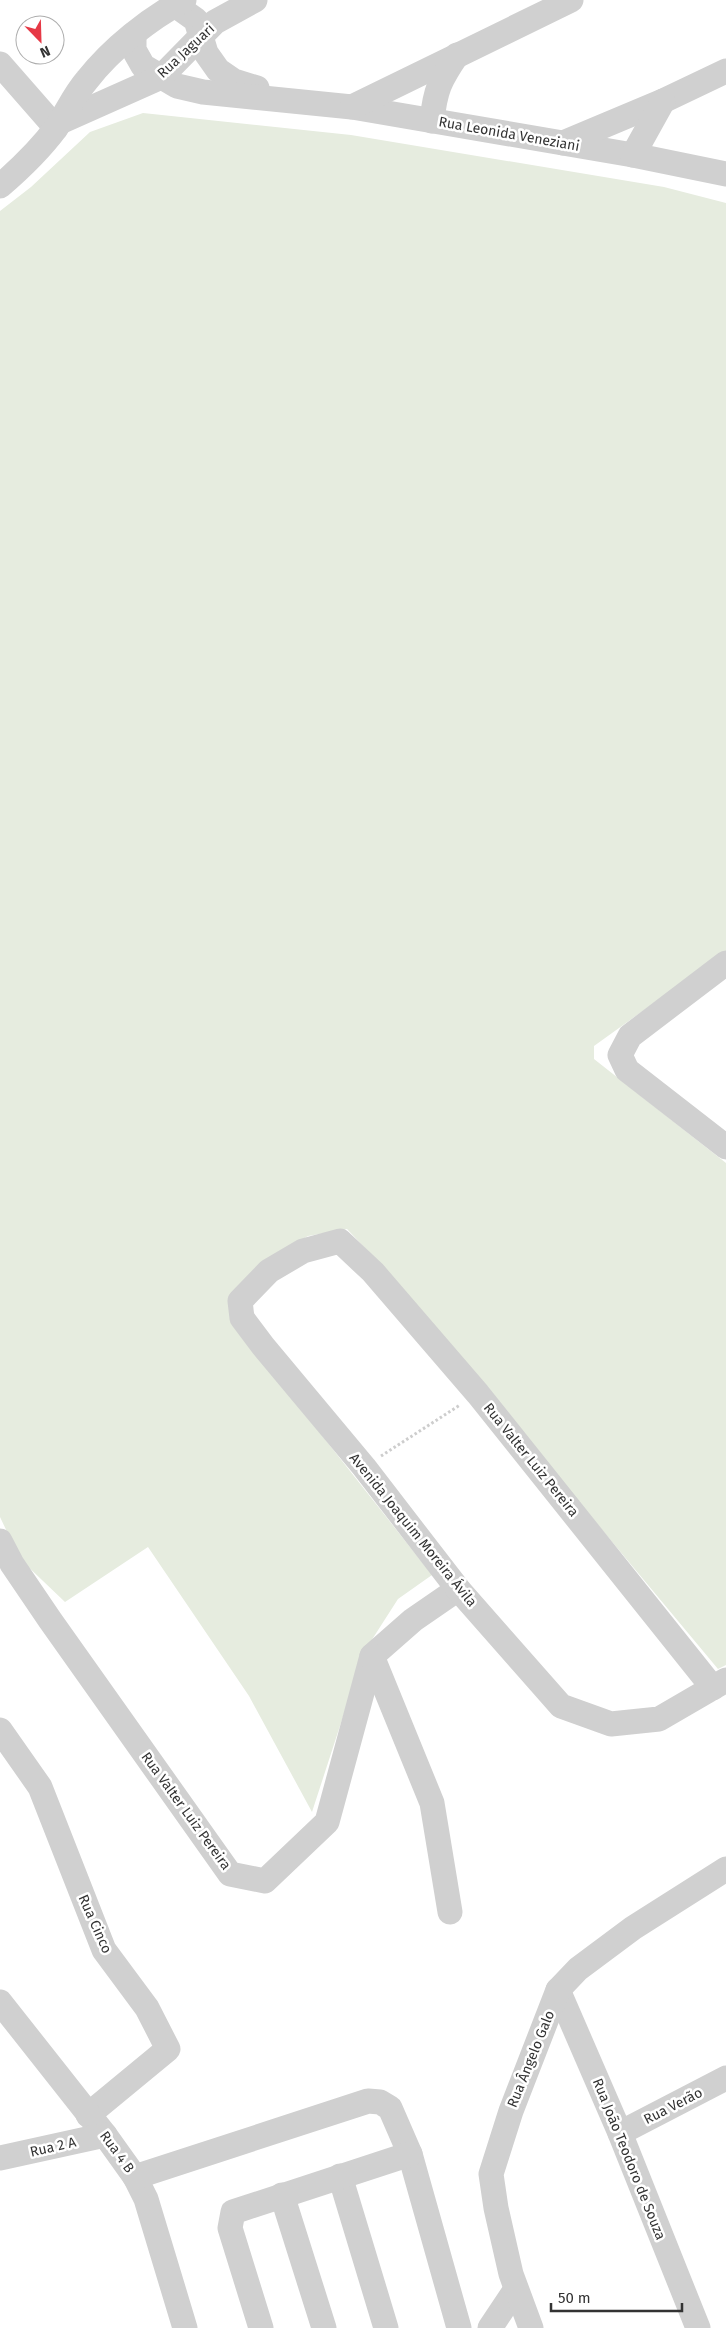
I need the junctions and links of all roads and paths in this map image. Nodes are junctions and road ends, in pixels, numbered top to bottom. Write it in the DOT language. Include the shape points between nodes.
graph roads {
  1 [pos="255,0"];
  2 [pos="571,0"];
  3 [pos="180,2"];
  4 [pos="134,34"];
  5 [pos="201,36"];
  6 [pos="457,55"];
  7 [pos="0,64"];
  8 [pos="726,71"];
  9 [pos="161,77"];
  10 [pos="290,99"];
  11 [pos="663,101"];
  12 [pos="352,107"];
  13 [pos="432,121"];
  14 [pos="58,125"];
  15 [pos="563,143"];
  16 [pos="633,155"];
  17 [pos="726,174"];
  18 [pos="0,186"];
  19 [pos="726,963"];
  20 [pos="720,1133"];
  21 [pos="340,1241"];
  22 [pos="478,1394"];
  23 [pos="364,1468"];
  24 [pos="0,1541"];
  25 [pos="458,1589"];
  26 [pos="372,1656"];
  27 [pos="719,1684"];
  28 [pos="0,1730"];
  29 [pos="726,1869"];
  30 [pos="450,1912"];
  31 [pos="558,1990"];
  32 [pos="0,2002"];
  33 [pos="726,2078"];
  34 [pos="88,2115"];
  35 [pos="620,2133"];
  36 [pos="105,2135"];
  37 [pos="410,2154"];
  38 [pos="0,2158"];
  39 [pos="340,2176"];
  40 [pos="135,2177"];
  41 [pos="282,2195"];
  42 [pos="516,2289"];
  43 [pos="185,2328"];
  44 [pos="261,2328"];
  45 [pos="324,2328"];
  46 [pos="386,2328"];
  47 [pos="458,2328"];
  48 [pos="490,2328"];
  49 [pos="531,2328"];
  50 [pos="698,2328"];
  1 -- 5 [label="street, Rua Jaguari" via="215,22"];
  2 -- 6 [label="street"];
  3 -- 4 [label="street, Rua Jaguari"];
  3 -- 5 [label="street" via="196,20"];
  4 -- 9 [label="street" via="134,50 143,66"];
  4 -- 14 [label="street, Rua Jaguari" via="88,78"];
  5 -- 9 [label="street, Rua Jaguari"];
  5 -- 10 [label="street" via="206,53 218,70 234,80"];
  6 -- 12 [label="street"];
  6 -- 13 [label="street" via="442,75 434,96"];
  7 -- 14 [label="street"];
  8 -- 11 [label="street"];
  9 -- 10 [label="street" via="177,86 204,92"];
  9 -- 14 [label="street, Rua Jaguari"];
  10 -- 12 [label="street, Rua Leonida Veneziani"];
  11 -- 15 [label="street"];
  11 -- 16 [label="street"];
  12 -- 13 [label="street, Rua Leonida Veneziani"];
  13 -- 15 [label="street, Rua Leonida Veneziani"];
  14 -- 18 [label="street, Rua Jaguari" via="31,160"];
  15 -- 16 [label="street, Rua Leonida Veneziani"];
  16 -- 17 [label="street, Rua Leonida Veneziani"];
  19 -- 20 [label="street" via="630,1036 620,1056 627,1070"];
  21 -- 22 [label="street, Rua Valter Luiz Pereira" via="373,1272"];
  21 -- 23 [label="street, Avenida Joaquim Moreira Ávila" via="304,1251 269,1271 240,1301 242,1318"];
  22 -- 23 [label="path"];
  22 -- 27 [label="street, Rua Valter Luiz Pereira"];
  23 -- 25 [label="street, Avenida Joaquim Moreira Ávila"];
  24 -- 26 [label="street, Rua Valter Luiz Pereira" via="50,1620 230,1874 265,1880 326,1822"];
  25 -- 26 [label="street" via="413,1620"];
  25 -- 27 [label="street, Avenida Joaquim Moreira Ávila" via="561,1706 610,1724 659,1720"];
  26 -- 30 [label="street" via="432,1803"];
  28 -- 34 [label="street, Rua Cinco" via="40,1788 104,1950 147,2008 168,2049"];
  29 -- 31 [label="street, Rua Ângelo Galo" via="633,1928 578,1968"];
  31 -- 35 [label="street, Rua João Teodoro de Souza"];
  31 -- 42 [label="street, Rua Ângelo Galo" via="511,2111 491,2174"];
  32 -- 34 [label="street, Rua 4 B"];
  33 -- 35 [label="street, Rua Verão"];
  34 -- 36 [label="street, Rua 4 B"];
  35 -- 50 [label="street, Rua João Teodoro de Souza"];
  36 -- 38 [label="street, Rua 2 A"];
  36 -- 40 [label="street, Rua 4 B"];
  37 -- 39 [label="street"];
  37 -- 40 [label="street" via="390,2108 380,2102 368,2102"];
  37 -- 47 [label="street"];
  39 -- 41 [label="street"];
  39 -- 46 [label="street"];
  40 -- 43 [label="street, Rua 4 B" via="146,2199"];
  41 -- 44 [label="street" via="240,2208 230,2219"];
  41 -- 45 [label="street"];
  42 -- 48 [label="street"];
  42 -- 49 [label="street, Rua Ângelo Galo"];
}
